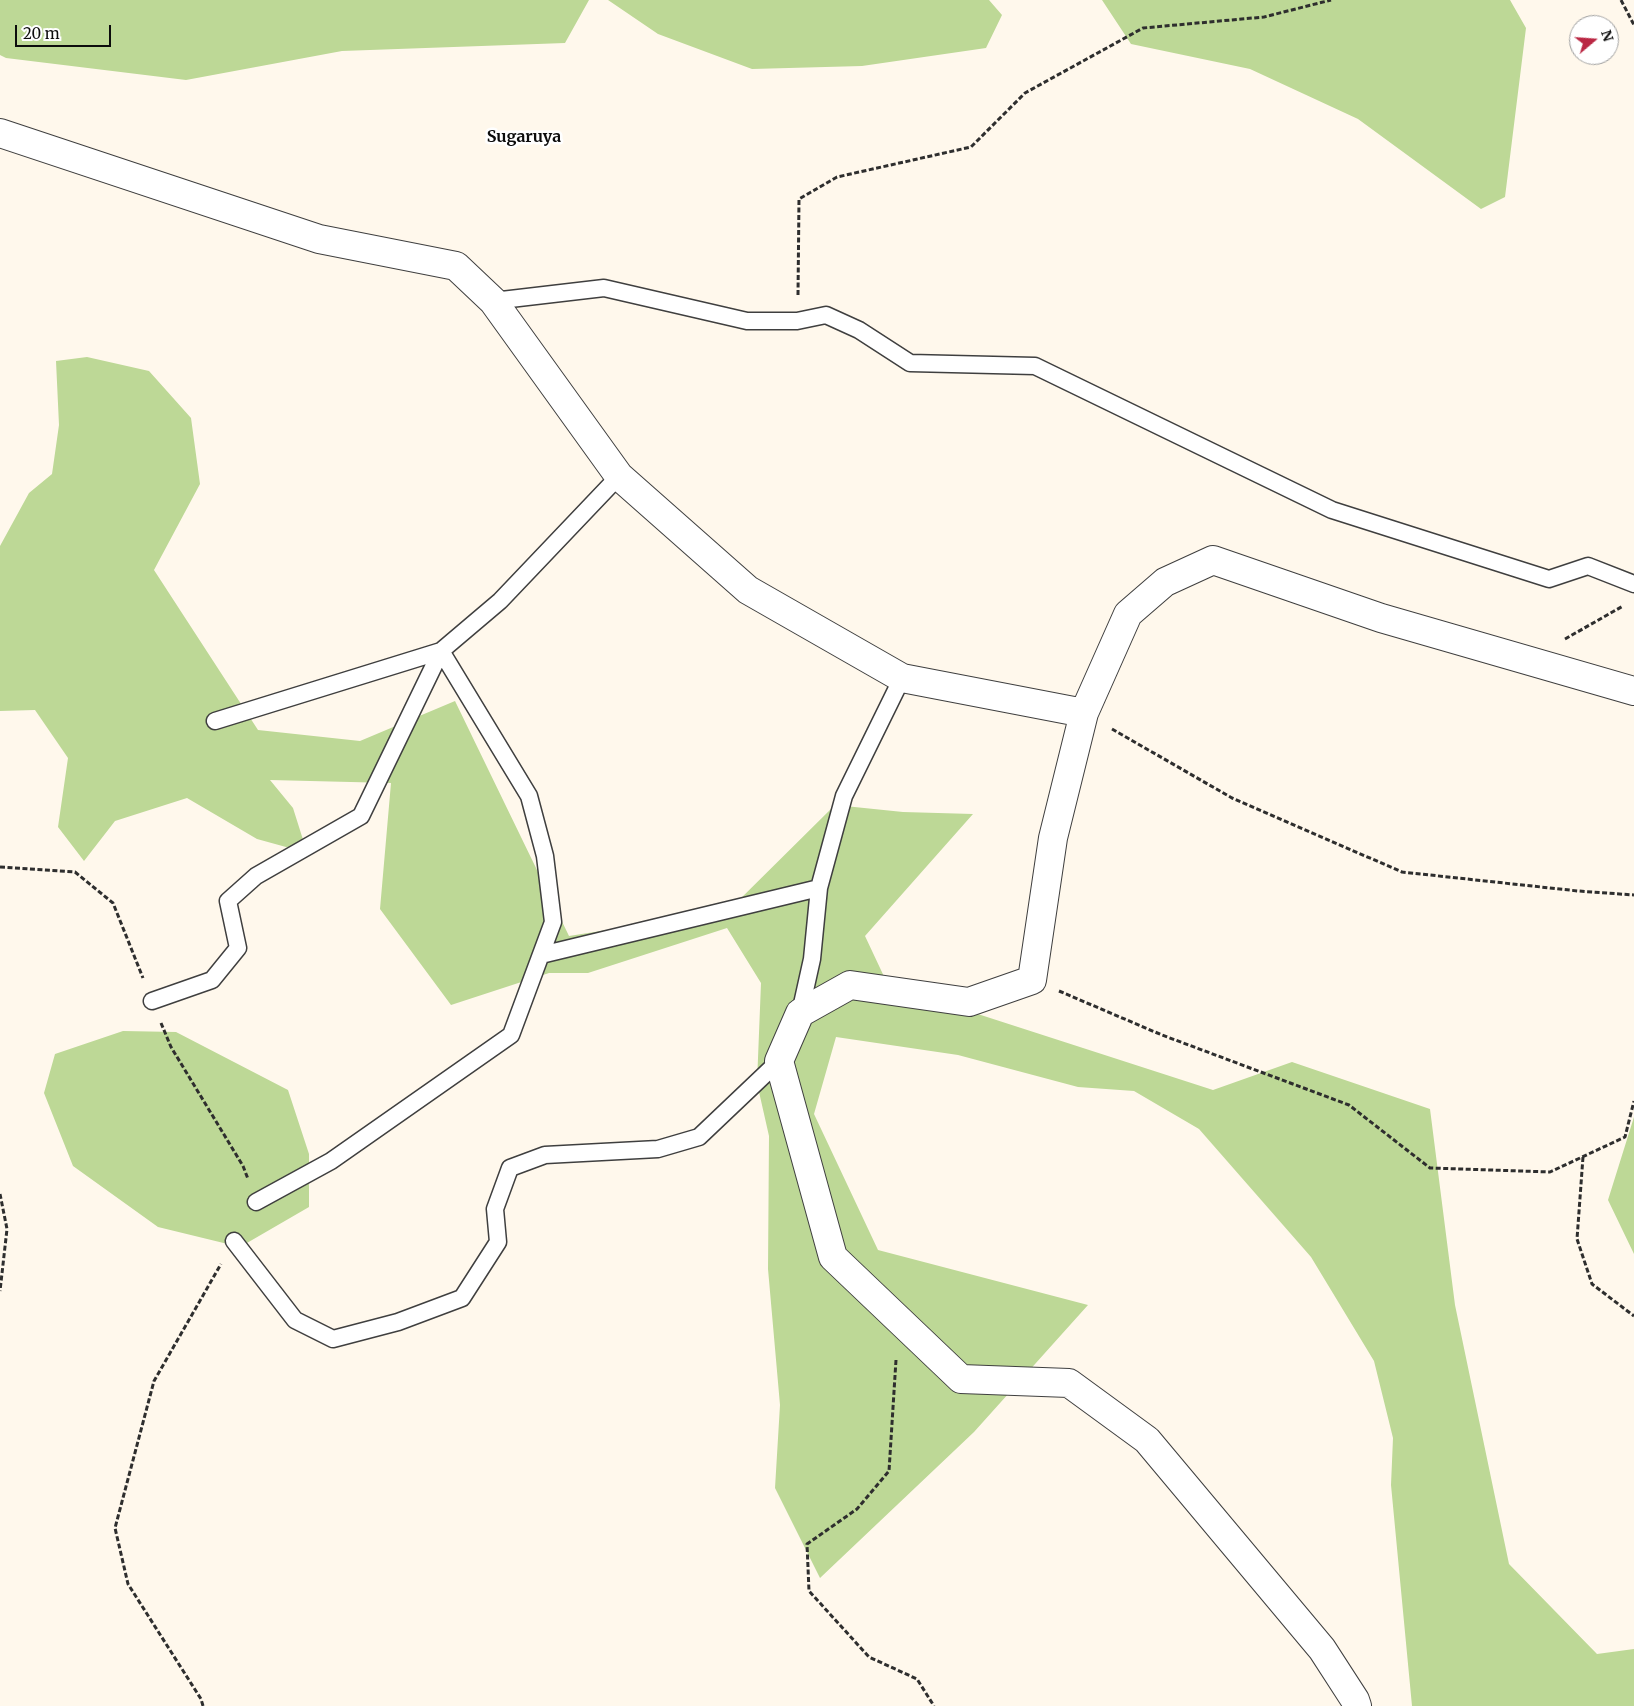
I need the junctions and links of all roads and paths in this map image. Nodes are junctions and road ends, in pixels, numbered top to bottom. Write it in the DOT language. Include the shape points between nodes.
graph roads {
  1 [pos="1331,0"];
  2 [pos="1621,0"];
  3 [pos="1634,25"];
  4 [pos="0,133"];
  5 [pos="494,301"];
  6 [pos="797,321"];
  7 [pos="619,476"];
  8 [pos="1634,584"];
  9 [pos="1626,604"];
  10 [pos="442,652"];
  11 [pos="1528,661"];
  12 [pos="902,678"];
  13 [pos="1634,690"];
  14 [pos="1084,713"];
  15 [pos="215,721"];
  16 [pos="0,867"];
  17 [pos="819,888"];
  18 [pos="1634,895"];
  19 [pos="541,955"];
  20 [pos="1032,980"];
  21 [pos="152,1001"];
  22 [pos="800,1013"];
  23 [pos="779,1061"];
  24 [pos="1634,1101"];
  25 [pos="1583,1157"];
  26 [pos="0,1194"];
  27 [pos="256,1202"];
  28 [pos="234,1241"];
  29 [pos="0,1291"];
  30 [pos="1634,1316"];
  31 [pos="898,1319"];
  32 [pos="203,1706"];
  33 [pos="934,1706"];
  34 [pos="1358,1706"];
  1 -- 6 [label="path" via="1264,17 1143,28 1025,92 971,147 837,177 798,200"];
  2 -- 3 [label="path"];
  4 -- 5 [label="street" via="319,239 456,266"];
  5 -- 6 [label="lane" via="604,288 747,321"];
  5 -- 7 [label="street"];
  6 -- 8 [label="lane" via="826,315 859,330 910,363 1035,366 1332,510 1549,579 1588,566"];
  7 -- 10 [label="lane" via="500,600"];
  7 -- 12 [label="street" via="748,590"];
  9 -- 11 [label="path"];
  10 -- 15 [label="lane"];
  10 -- 19 [label="lane" via="529,796 545,856 553,922"];
  10 -- 21 [label="lane" via="361,816 256,876 228,901 238,948 212,980"];
  11 -- 13 [label="street"];
  11 -- 14 [label="street" via="1381,618 1213,560 1165,582 1128,614"];
  12 -- 14 [label="street"];
  12 -- 17 [label="lane" via="844,796"];
  14 -- 18 [label="path" via="1232,798 1402,872"];
  14 -- 20 [label="street" via="1053,838"];
  16 -- 21 [label="path" via="74,872 113,904"];
  17 -- 19 [label="lane"];
  17 -- 22 [label="lane" via="812,958"];
  19 -- 27 [label="lane" via="511,1035 331,1161"];
  20 -- 22 [label="street" via="969,1002 850,985"];
  20 -- 25 [label="path" via="1162,1035 1349,1105 1430,1168 1550,1172"];
  21 -- 27 [label="path" via="171,1047 243,1166"];
  22 -- 23 [label="street"];
  23 -- 28 [label="lane" via="699,1136 658,1149 545,1155 510,1168 495,1209 498,1242 462,1298 398,1322 333,1339 295,1320"];
  23 -- 31 [label="street" via="833,1257"];
  24 -- 25 [label="path" via="1624,1137"];
  25 -- 30 [label="path" via="1577,1239 1592,1284"];
  26 -- 29 [label="path" via="7,1229"];
  28 -- 32 [label="path" via="154,1381 115,1528 128,1584"];
  31 -- 33 [label="path" via="889,1471 857,1509 807,1544 809,1591 870,1657 916,1679"];
  31 -- 34 [label="street" via="961,1379 1069,1383 1147,1440 1322,1649"];
}
